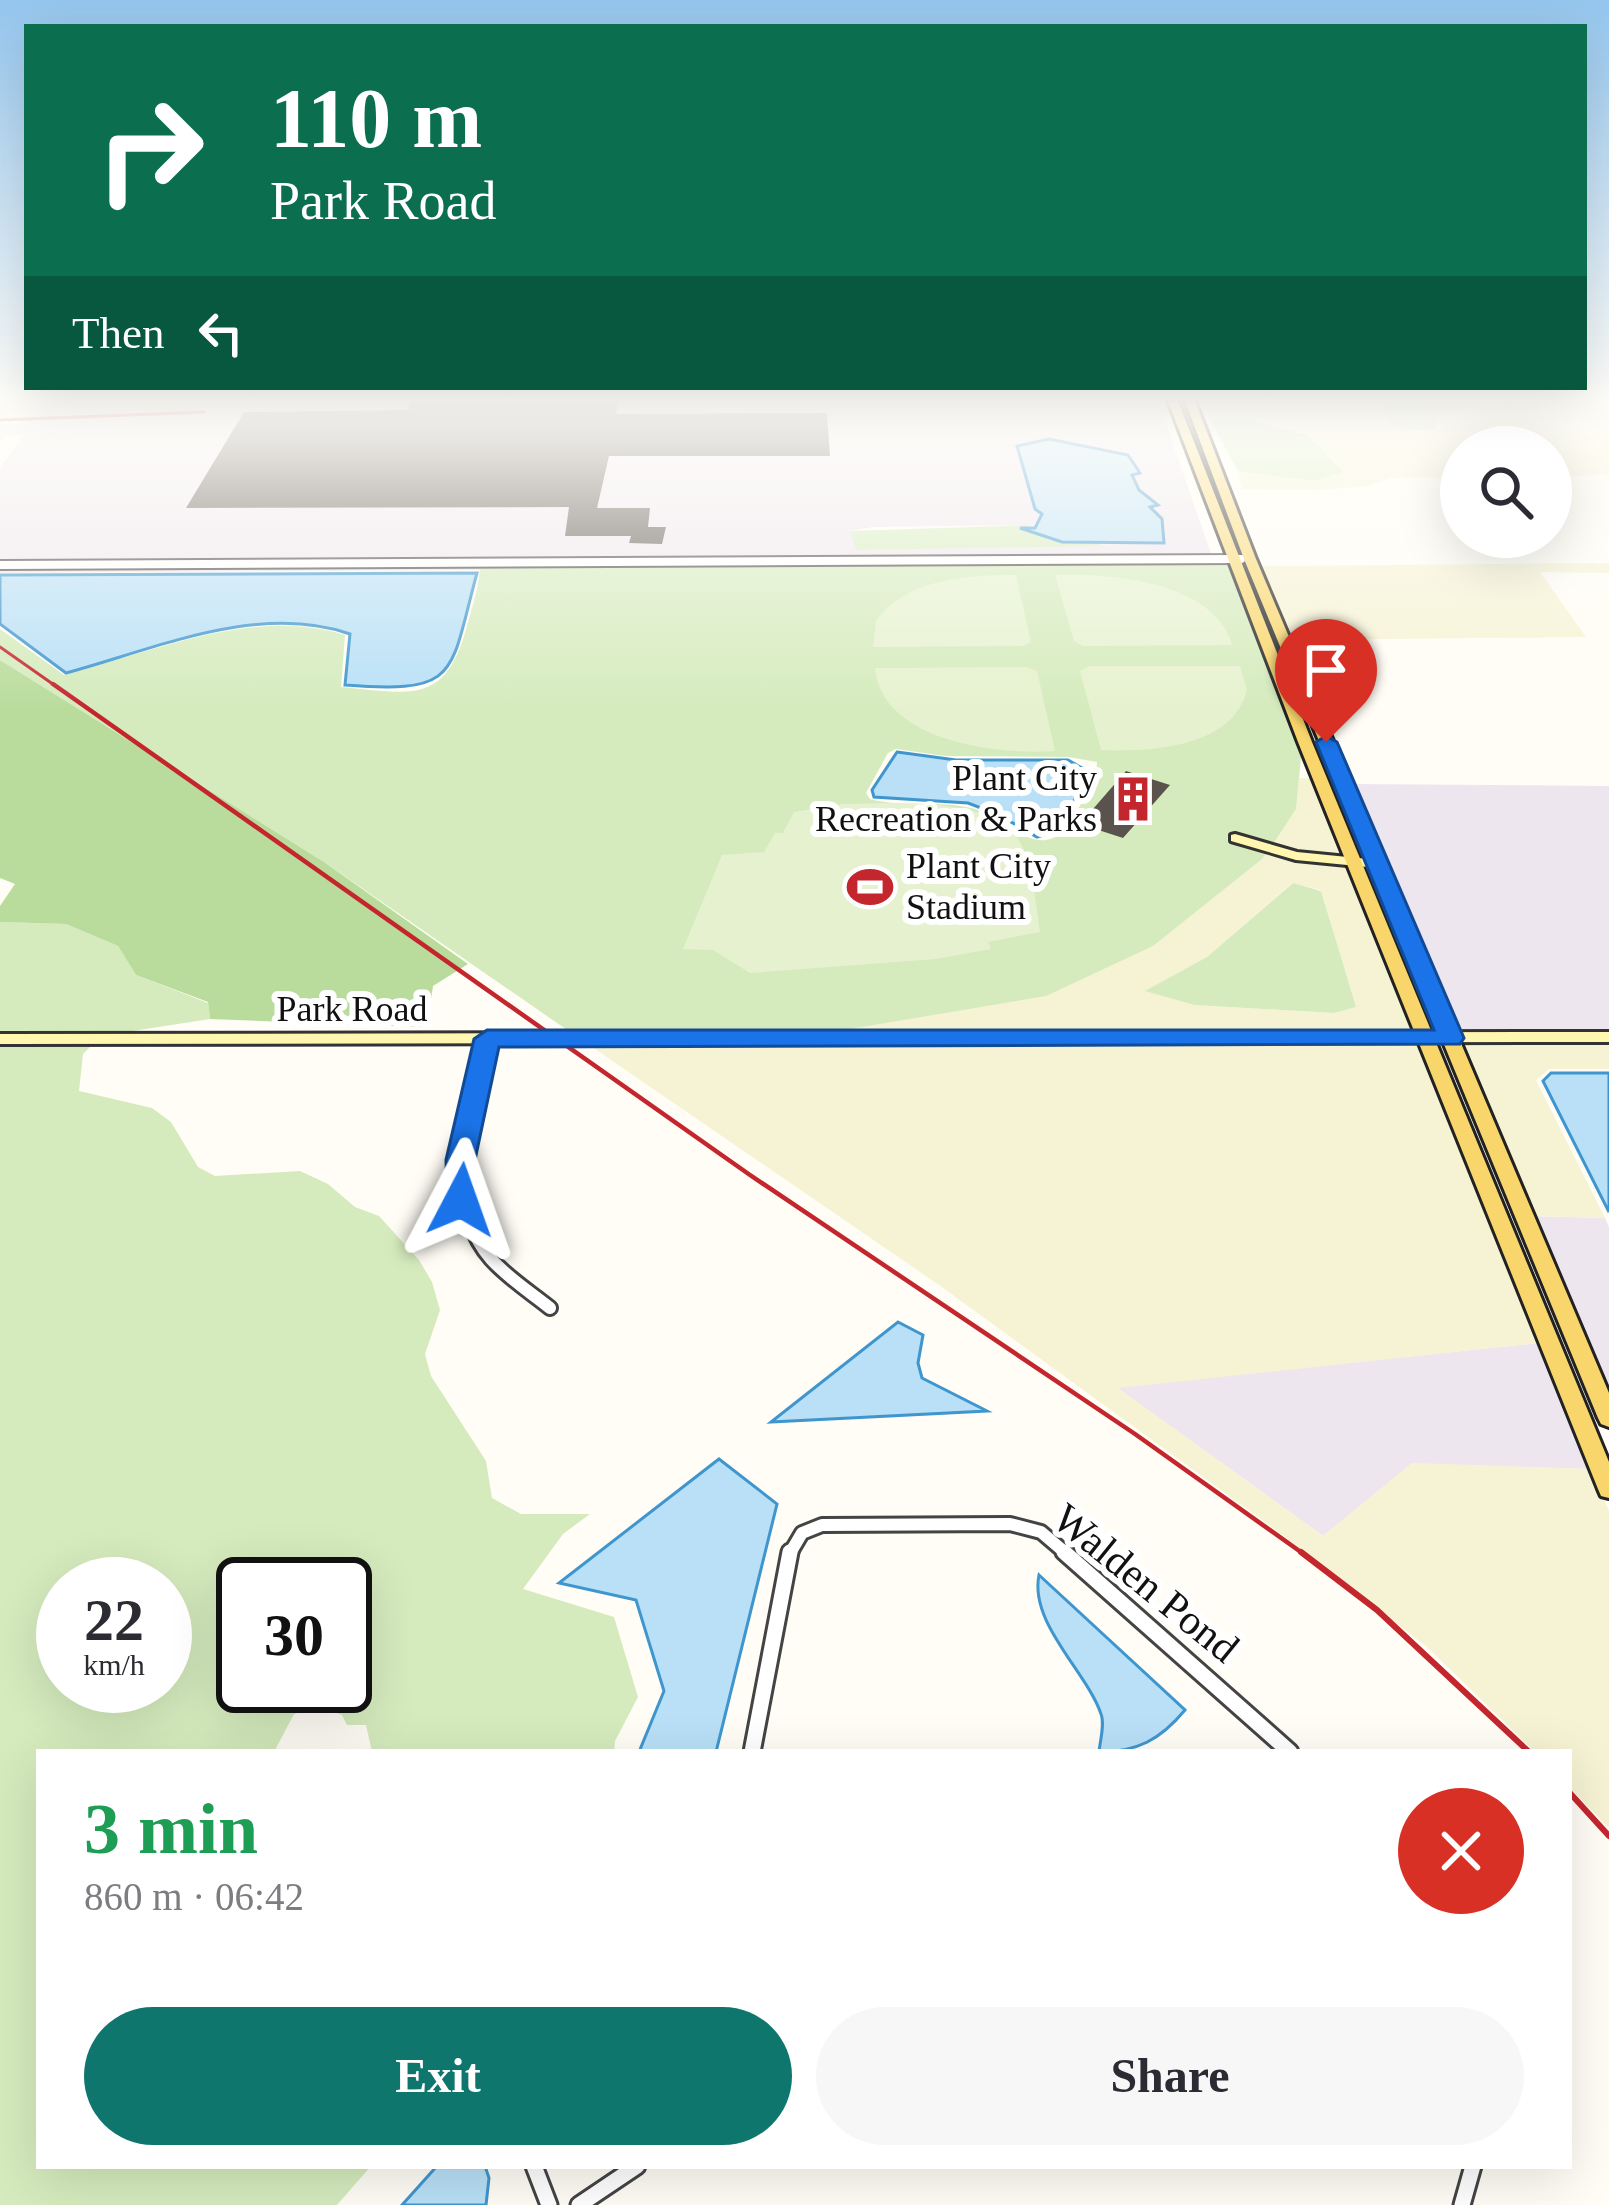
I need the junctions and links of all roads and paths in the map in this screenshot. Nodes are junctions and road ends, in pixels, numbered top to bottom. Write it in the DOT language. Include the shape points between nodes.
graph roads {
  1 [pos="1213,504"];
  2 [pos="1229,504"];
  3 [pos="1223,530"];
  4 [pos="1234,559"];
  5 [pos="1250,559"];
  6 [pos="0,565"];
  7 [pos="1264,632"];
  8 [pos="1283,636"];
  9 [pos="1331,753"];
  10 [pos="1234,838"];
  11 [pos="1368,863"];
  12 [pos="1609,1036"];
  13 [pos="1437,1038"];
  14 [pos="0,1039"];
  15 [pos="487,1039"];
  16 [pos="1482,1181"];
  17 [pos="550,1308"];
  18 [pos="1585,1362"];
  19 [pos="1609,1418"];
  20 [pos="1609,1489"];
  21 [pos="753,1749"];
  22 [pos="1287,1749"];
  23 [pos="535,2169"];
  24 [pos="633,2169"];
  25 [pos="1472,2169"];
  26 [pos="550,2205"];
  27 [pos="579,2205"];
  28 [pos="1462,2205"];
  1 -- 3 [label="main road"];
  2 -- 5 [label="main road"];
  3 -- 4 [label="main road"];
  3 -- 5 [label="main road"];
  4 -- 5 [label="street"];
  4 -- 6 [label="street"];
  4 -- 7 [label="main road"];
  4 -- 8 [label="main road"];
  5 -- 8 [label="main road"];
  7 -- 9 [label="main road" via="1312,739"];
  7 -- 11 [label="main road" via="1314,764"];
  8 -- 9 [label="main road"];
  9 -- 11 [label="main road"];
  10 -- 11 [label="street" via="1296,856"];
  11 -- 13 [label="main road"];
  11 -- 13 [label="main road" via="1378,923 1392,935"];
  12 -- 13 [label="street, Park Road"];
  13 -- 15 [label="street, Park Road"];
  13 -- 16 [label="main road"];
  13 -- 18 [label="main road" via="1513,1189"];
  14 -- 15 [label="street, Park Road"];
  15 -- 17 [label="street" via="460,1160 461,1200 489,1258"];
  16 -- 18 [label="main road" via="1501,1200 1555,1332"];
  16 -- 20 [label="main road"];
  18 -- 19 [label="main road"];
  21 -- 22 [label="street, Walden Pond" via="790,1550 802,1533 822,1525 1010,1524 1041,1532"];
  23 -- 26 [label="street"];
  24 -- 27 [label="street"];
  25 -- 28 [label="street"];
}
